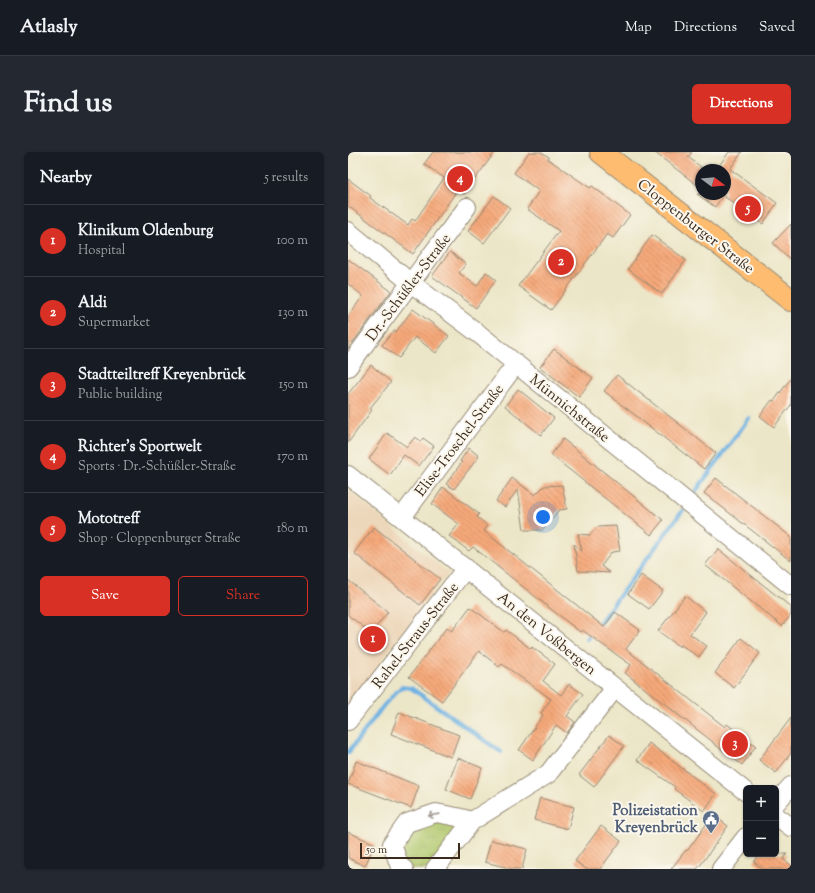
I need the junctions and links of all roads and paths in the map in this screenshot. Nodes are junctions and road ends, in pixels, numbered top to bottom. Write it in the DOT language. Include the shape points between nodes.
graph roads {
  1 [pos="601,152"];
  2 [pos="468,207"];
  3 [pos="348,231"];
  4 [pos="411,283"];
  5 [pos="791,300"];
  6 [pos="516,364"];
  7 [pos="348,367"];
  8 [pos="348,475"];
  9 [pos="402,517"];
  10 [pos="466,568"];
  11 [pos="791,586"];
  12 [pos="615,688"];
  13 [pos="348,721"];
  14 [pos="791,786"];
  15 [pos="743,790"];
  16 [pos="779,800"];
  17 [pos="779,818"];
  18 [pos="472,821"];
  19 [pos="791,828"];
  20 [pos="743,841"];
  21 [pos="404,869"];
  22 [pos="435,869"];
  23 [pos="721,869"];
  1 -- 5 [label="main road, Cloppenburger Straße"];
  2 -- 4 [label="street, Dr.-Schüßler-Straße"];
  3 -- 4 [label="street, Münnichstraße"];
  4 -- 6 [label="street, Münnichstraße"];
  4 -- 7 [label="street, Dr.-Schüßler-Straße"];
  6 -- 9 [label="street, Elise-Troschel-Straße"];
  6 -- 11 [label="street, Münnichstraße"];
  8 -- 9 [label="street, An den Voßbergen"];
  9 -- 10 [label="street, An den Voßbergen"];
  10 -- 12 [label="street, An den Voßbergen"];
  10 -- 13 [label="street, Rahel-Straus-Straße"];
  12 -- 15 [label="street, An den Voßbergen"];
  12 -- 18 [label="street" via="548,774"];
  14 -- 16 [label="street"];
  17 -- 19 [label="street"];
  18 -- 21 [label="street, one-way" via="436,813 407,823 392,844 400,867"];
  18 -- 22 [label="street"];
  20 -- 23 [label="street"];
}
